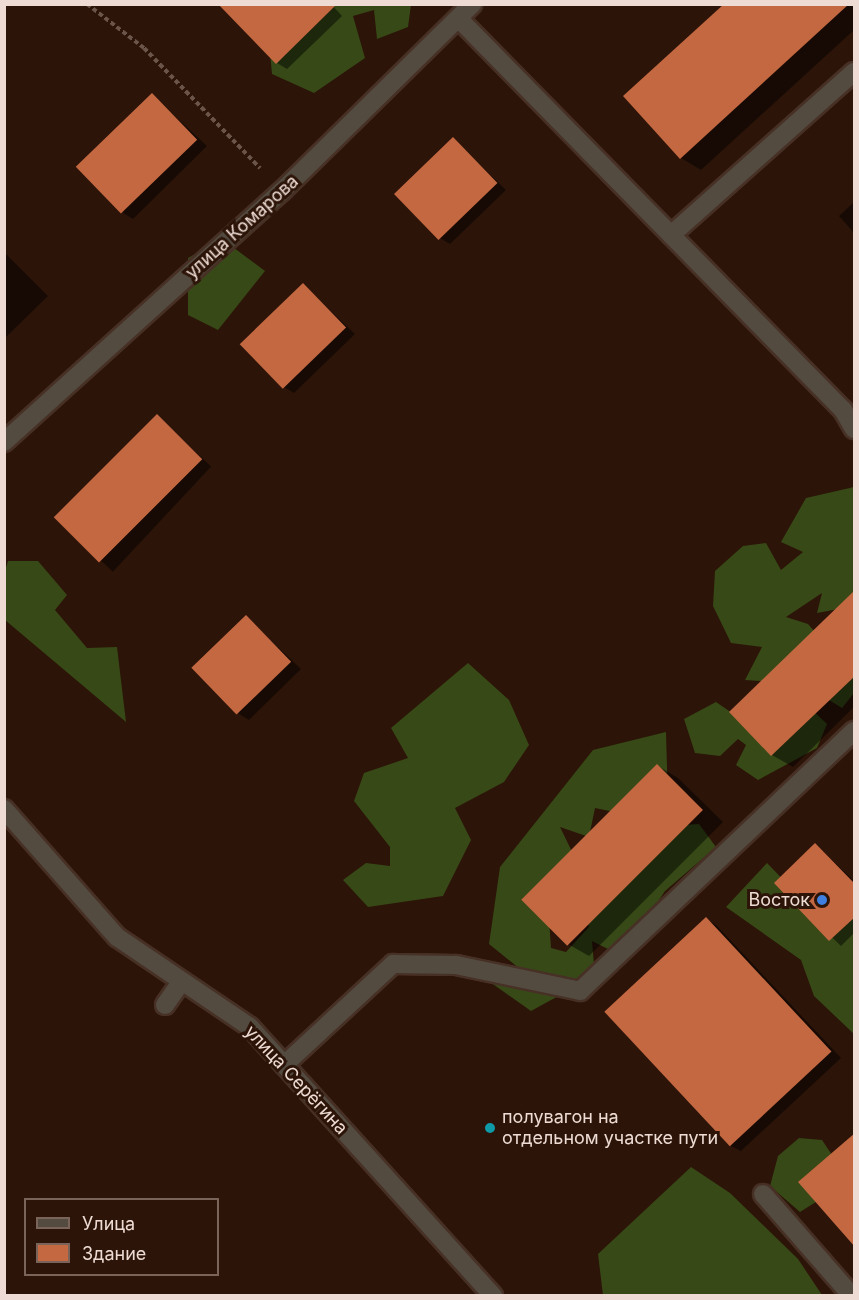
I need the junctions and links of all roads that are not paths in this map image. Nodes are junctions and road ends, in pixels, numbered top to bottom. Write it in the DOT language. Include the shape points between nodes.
graph roads {
  1 [pos="472,4"];
  2 [pos="459,20"];
  3 [pos="855,72"];
  4 [pos="671,235"];
  5 [pos="849,404"];
  6 [pos="855,429"];
  7 [pos="4,442"];
  8 [pos="854,731"];
  9 [pos="4,809"];
  10 [pos="182,981"];
  11 [pos="165,1005"];
  12 [pos="284,1065"];
  13 [pos="763,1194"];
  14 [pos="493,1296"];
  15 [pos="852,1296"];
  1 -- 2 [label="street, улица Комарова"];
  2 -- 4 [label="street"];
  2 -- 7 [label="street, улица Комарова" via="282,191"];
  3 -- 4 [label="street"];
  4 -- 5 [label="street"];
  5 -- 6 [label="street"];
  8 -- 12 [label="street" via="580,991 456,965 393,964"];
  9 -- 10 [label="street, улица Серёгина" via="117,937"];
  10 -- 11 [label="street"];
  10 -- 12 [label="street, улица Серёгина" via="250,1028"];
  12 -- 14 [label="street, улица Серёгина"];
  13 -- 15 [label="street"];
}
